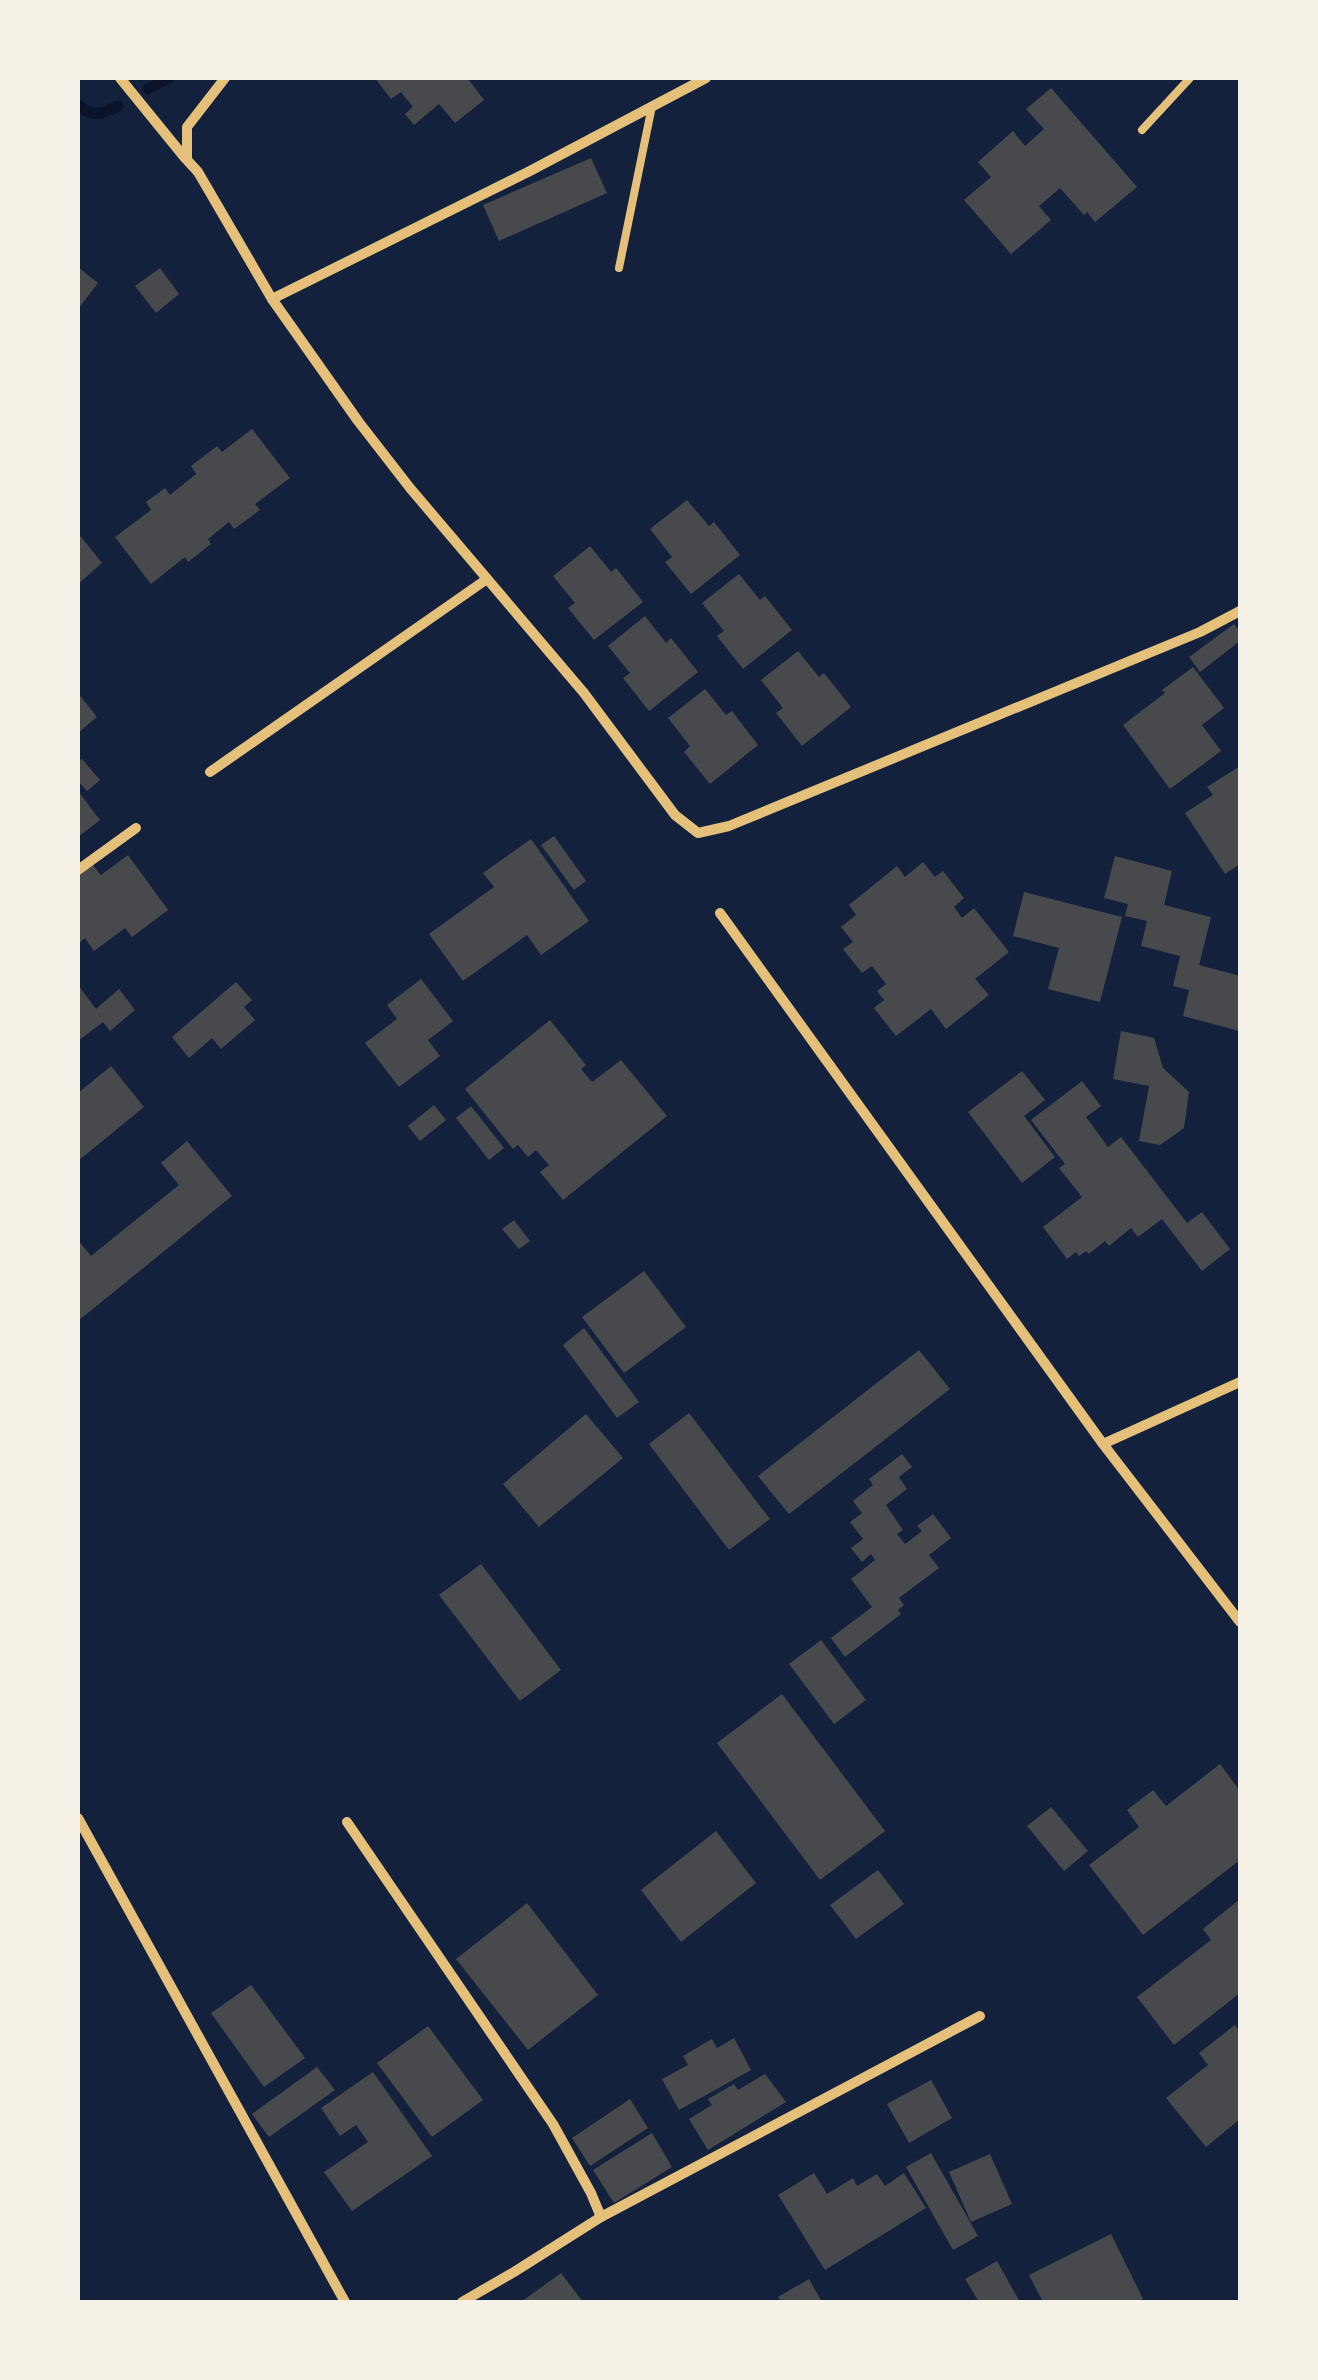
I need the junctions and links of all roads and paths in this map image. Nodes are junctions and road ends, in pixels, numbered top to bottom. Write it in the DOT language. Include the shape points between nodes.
graph roads {
  1 [pos="120,78"];
  2 [pos="225,78"];
  3 [pos="706,78"];
  4 [pos="1190,78"];
  5 [pos="652,106"];
  6 [pos="1142,130"];
  7 [pos="186,160"];
  8 [pos="620,268"];
  9 [pos="272,299"];
  10 [pos="487,579"];
  11 [pos="1240,610"];
  12 [pos="210,772"];
  13 [pos="136,828"];
  14 [pos="78,870"];
  15 [pos="720,913"];
  16 [pos="1240,1382"];
  17 [pos="1103,1444"];
  18 [pos="1240,1622"];
  19 [pos="78,1818"];
  20 [pos="347,1822"];
  21 [pos="980,2016"];
  22 [pos="601,2217"];
  23 [pos="345,2302"];
  24 [pos="462,2302"];
  1 -- 7 [label="street"];
  2 -- 7 [label="street" via="187,127"];
  3 -- 5 [label="street"];
  4 -- 6 [label="lane"];
  5 -- 8 [label="lane"];
  5 -- 9 [label="street"];
  7 -- 9 [label="street"];
  9 -- 10 [label="street" via="368,434"];
  10 -- 11 [label="street" via="675,814 698,833 729,826"];
  10 -- 12 [label="street"];
  13 -- 14 [label="street"];
  15 -- 17 [label="street"];
  16 -- 17 [label="street"];
  17 -- 18 [label="street"];
  19 -- 23 [label="street"];
  20 -- 22 [label="street" via="552,2124"];
  21 -- 22 [label="street"];
  22 -- 24 [label="street"];
}
